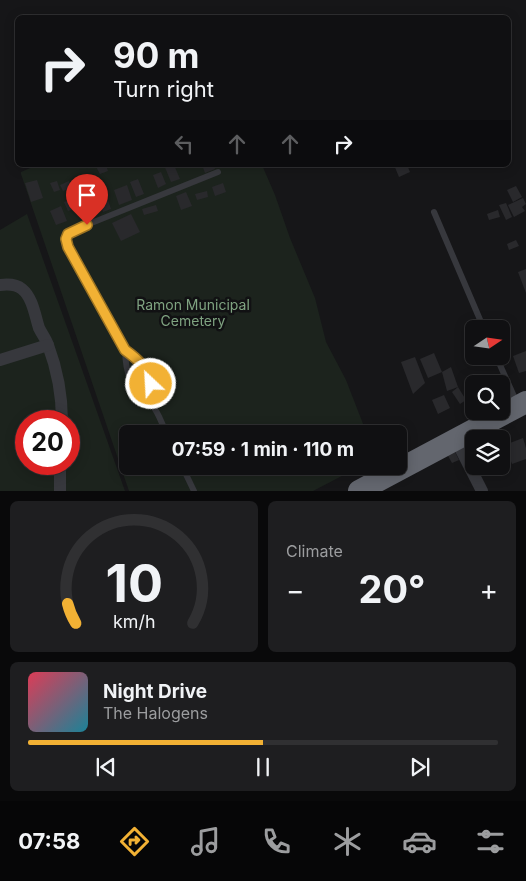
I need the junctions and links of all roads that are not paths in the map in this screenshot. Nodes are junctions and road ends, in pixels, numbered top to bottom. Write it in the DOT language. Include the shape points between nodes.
graph roads {
  1 [pos="218,172"];
  2 [pos="434,212"];
  3 [pos="0,285"];
  4 [pos="480,320"];
  5 [pos="45,346"];
  6 [pos="125,350"];
  7 [pos="0,360"];
  8 [pos="501,365"];
  9 [pos="522,404"];
  10 [pos="154,406"];
  11 [pos="54,410"];
  12 [pos="62,410"];
  13 [pos="162,425"];
  14 [pos="455,438"];
  15 [pos="52,475"];
  16 [pos="60,475"];
  17 [pos="186,475"];
  18 [pos="384,485"];
  19 [pos="53,491"];
  20 [pos="60,491"];
  21 [pos="194,491"];
  22 [pos="359,491"];
  23 [pos="482,491"];
  1 -- 6 [label="lane" via="68,234 68,247"];
  2 -- 4 [label="lane"];
  3 -- 5 [label="street" via="23,289"];
  5 -- 7 [label="street"];
  5 -- 11 [label="street"];
  5 -- 12 [label="street"];
  6 -- 10 [label="lane" via="130,381"];
  6 -- 10 [label="lane" via="147,369"];
  8 -- 9 [label="lane"];
  9 -- 14 [label="highway"];
  10 -- 13 [label="lane"];
  14 -- 18 [label="highway"];
  14 -- 23 [label="street"];
  15 -- 19 [label="street"];
  16 -- 20 [label="street"];
  17 -- 21 [label="lane"];
  18 -- 22 [label="highway"];
}
